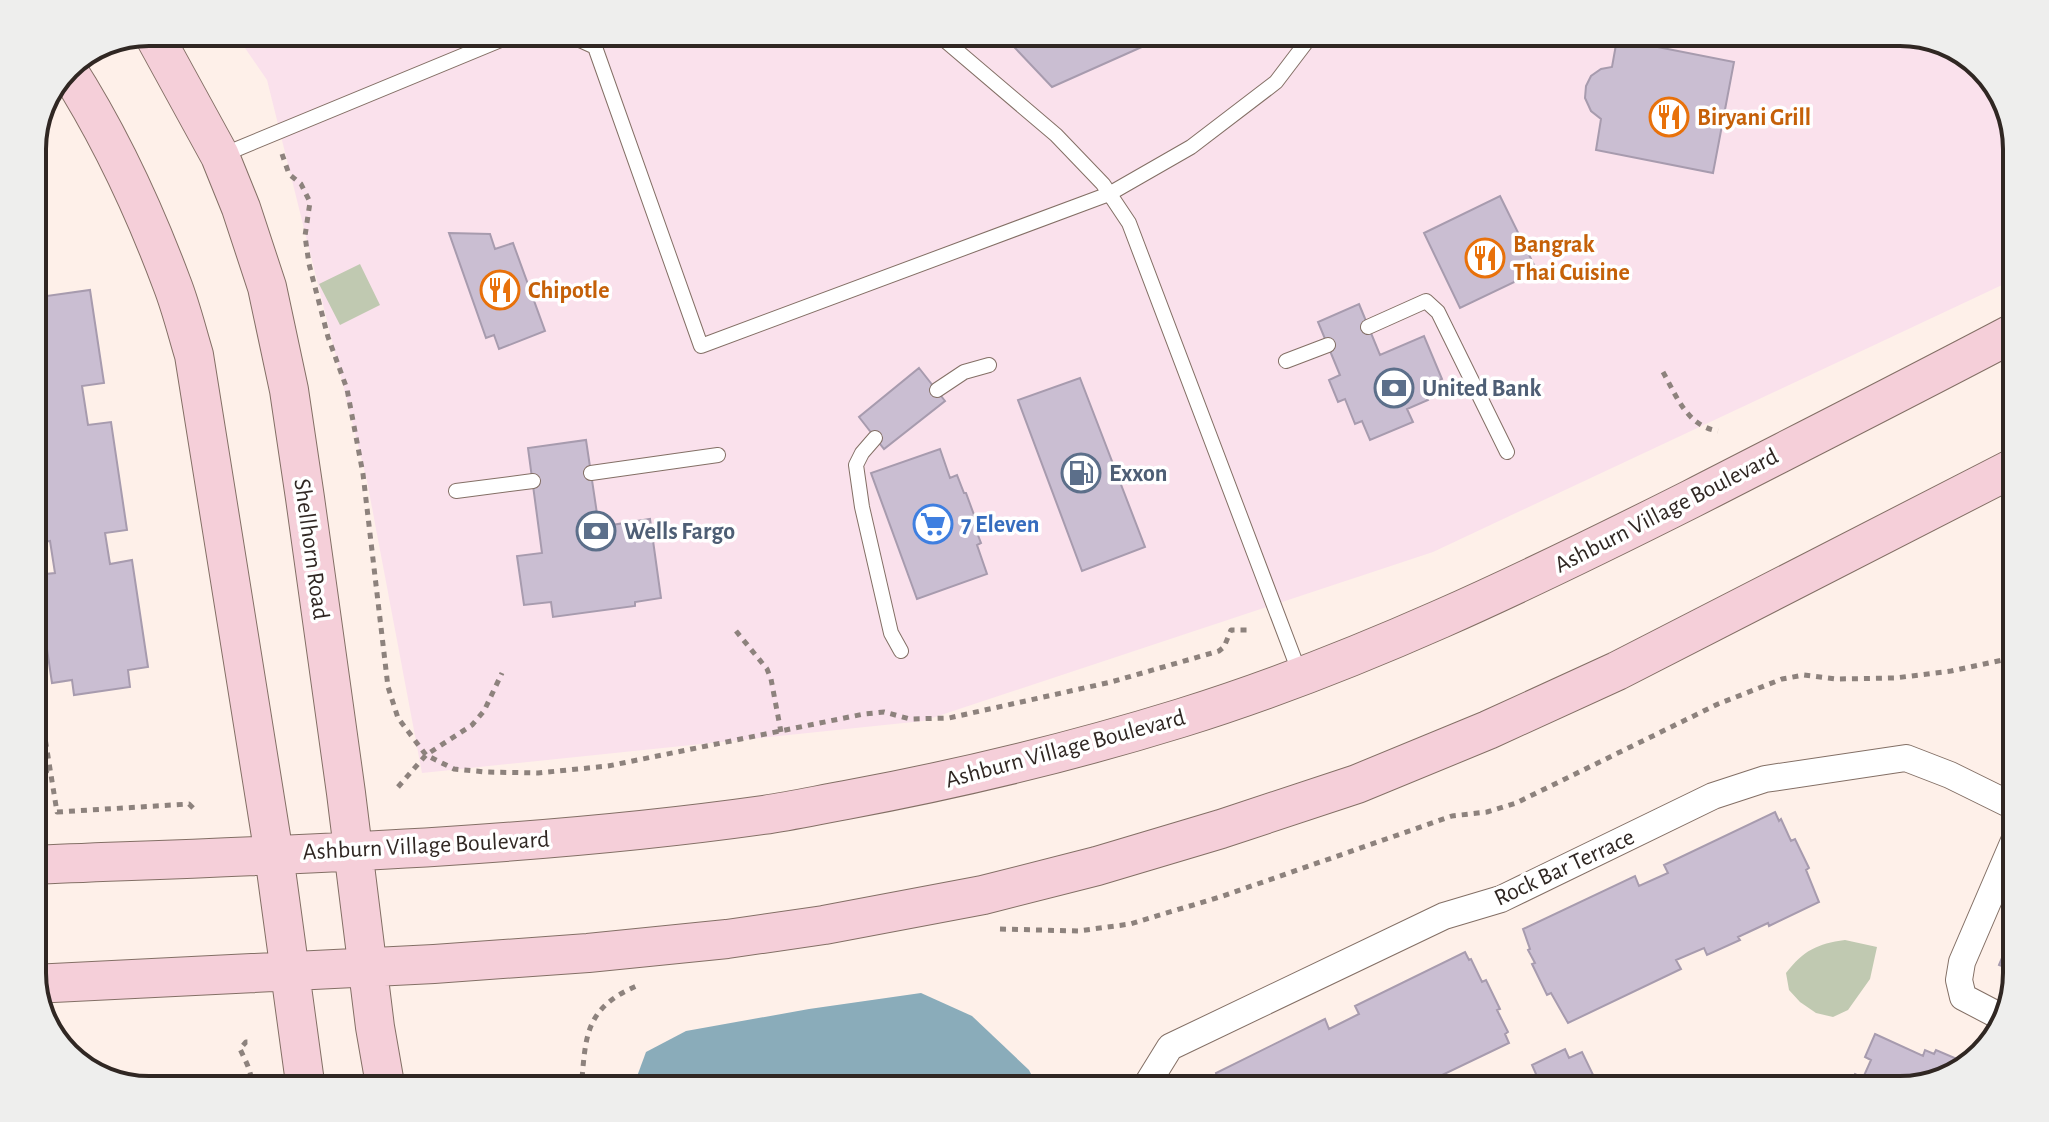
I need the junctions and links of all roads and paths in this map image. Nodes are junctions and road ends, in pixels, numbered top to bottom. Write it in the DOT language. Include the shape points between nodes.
graph roads {
  1 [pos="160,46"];
  2 [pos="486,46"];
  3 [pos="593,46"];
  4 [pos="951,46"];
  5 [pos="1303,46"];
  6 [pos="73,79"];
  7 [pos="273,134"];
  8 [pos="220,156"];
  9 [pos="1109,194"];
  10 [pos="1368,327"];
  11 [pos="2003,338"];
  12 [pos="1328,345"];
  13 [pos="1286,361"];
  14 [pos="989,365"];
  15 [pos="1663,372"];
  16 [pos="937,390"];
  17 [pos="1718,431"];
  18 [pos="875,438"];
  19 [pos="1507,452"];
  20 [pos="718,455"];
  21 [pos="591,473"];
  22 [pos="2003,473"];
  23 [pos="533,481"];
  24 [pos="456,491"];
  25 [pos="1248,630"];
  26 [pos="736,631"];
  27 [pos="901,651"];
  28 [pos="502,673"];
  29 [pos="1301,676"];
  30 [pos="781,732"];
  31 [pos="46,746"];
  32 [pos="426,755"];
  33 [pos="46,770"];
  34 [pos="50,771"];
  35 [pos="398,787"];
  36 [pos="2003,801"];
  37 [pos="196,811"];
  38 [pos="352,850"];
  39 [pos="274,855"];
  40 [pos="46,864"];
  41 [pos="2003,867"];
  42 [pos="369,969"];
  43 [pos="291,972"];
  44 [pos="47,983"];
  45 [pos="1994,1013"];
  46 [pos="251,1042"];
  47 [pos="250,1076"];
  48 [pos="304,1076"];
  49 [pos="384,1076"];
  50 [pos="1152,1076"];
  1 -- 8 [label="main road, Shellhorn Road"];
  2 -- 7 [label="lane"];
  3 -- 9 [label="lane" via="701,346"];
  4 -- 9 [label="lane" via="1056,135"];
  5 -- 9 [label="lane" via="1276,82 1191,147"];
  6 -- 39 [label="main road" via="148,223 194,355"];
  7 -- 8 [label="lane"];
  7 -- 32 [label="path" via="289,174 310,202 305,236 309,264 347,389 363,474 388,687 398,718"];
  8 -- 38 [label="main road, Shellhorn Road" via="267,287 289,390"];
  9 -- 29 [label="lane" via="1129,223"];
  10 -- 19 [label="lane" via="1426,301 1438,312"];
  11 -- 29 [label="main road, Ashburn Village Boulevard" via="1555,566"];
  12 -- 13 [label="lane"];
  14 -- 16 [label="lane" via="964,372"];
  15 -- 17 [label="path" via="1687,416"];
  18 -- 27 [label="lane" via="856,465 891,633"];
  20 -- 21 [label="lane"];
  22 -- 42 [label="main road" via="1617,671 1488,730 1357,784 1221,829 983,895 824,925 588,953"];
  23 -- 24 [label="lane"];
  25 -- 30 [label="path" via="1231,630 1219,651 1111,682 949,718 910,719 884,712"];
  26 -- 30 [label="path" via="767,669"];
  28 -- 32 [label="path" via="472,725"];
  29 -- 38 [label="main road, Ashburn Village Boulevard" via="1185,717 911,788 767,814 588,835"];
  30 -- 32 [label="path" via="608,766 538,773 454,769"];
  31 -- 34 [label="path"];
  32 -- 35 [label="path"];
  33 -- 34 [label="path"];
  34 -- 37 [label="path" via="57,812 189,804"];
  36 -- 50 [label="street, Rock Bar Terrace" via="1906,758 1765,779 1713,796 1501,899 1444,916 1170,1047"];
  38 -- 39 [label="main road, Ashburn Village Boulevard"];
  38 -- 42 [label="main road, Shellhorn Road"];
  39 -- 40 [label="main road, Ashburn Village Boulevard"];
  39 -- 43 [label="main road"];
  41 -- 45 [label="street" via="1959,980 1963,997"];
  42 -- 43 [label="main road"];
  42 -- 49 [label="main road, Shellhorn Road"];
  43 -- 44 [label="main road"];
  43 -- 48 [label="main road"];
  46 -- 47 [label="path" via="240,1049"];
}
